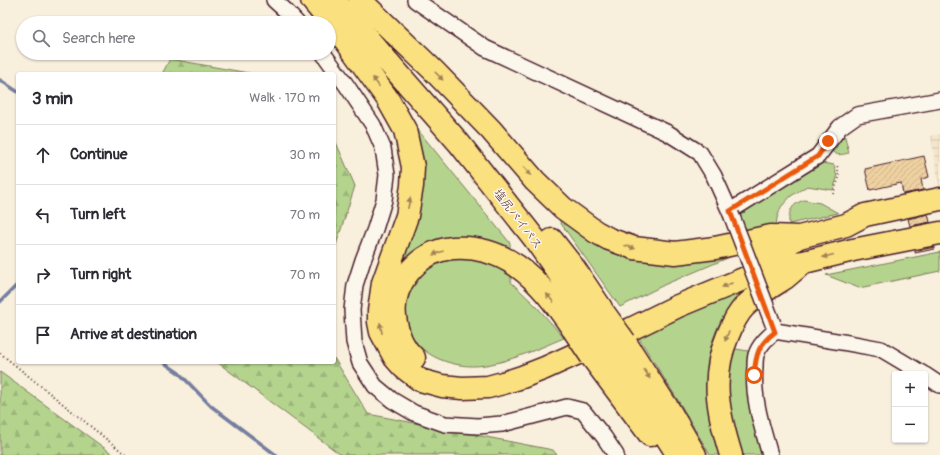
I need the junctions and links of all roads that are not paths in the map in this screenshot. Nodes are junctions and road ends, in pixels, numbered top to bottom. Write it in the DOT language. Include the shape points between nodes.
graph roads {
  1 [pos="274,0"];
  2 [pos="312,0"];
  3 [pos="334,0"];
  4 [pos="352,0"];
  5 [pos="360,0"];
  6 [pos="415,0"];
  7 [pos="291,16"];
  8 [pos="325,16"];
  9 [pos="336,29"];
  10 [pos="328,60"];
  11 [pos="940,100"];
  12 [pos="940,199"];
  13 [pos="940,211"];
  14 [pos="730,212"];
  15 [pos="940,223"];
  16 [pos="846,225"];
  17 [pos="940,232"];
  18 [pos="799,236"];
  19 [pos="940,243"];
  20 [pos="853,250"];
  21 [pos="804,262"];
  22 [pos="589,320"];
  23 [pos="774,328"];
  24 [pos="609,348"];
  25 [pos="917,371"];
  26 [pos="928,378"];
  27 [pos="940,385"];
  28 [pos="616,455"];
  29 [pos="664,455"];
  30 [pos="678,455"];
  31 [pos="695,455"];
  32 [pos="732,455"];
  33 [pos="770,455"];
  1 -- 7 [label="street"];
  8 -- 2 [label="highway, one-way"];
  3 -- 22 [label="highway, 塩尻バイパス" via="459,143 534,238"];
  4 -- 22 [label="highway, 塩尻バイパス" via="467,133 574,268"];
  5 -- 18 [label="highway, one-way" via="434,71 563,208 609,239 634,248 675,253 772,236"];
  6 -- 14 [label="street" via="486,48 668,133 700,153 714,176"];
  21 -- 9 [label="highway, one-way" via="777,265 758,272 522,378 488,387 462,388 420,380 395,358 380,332 379,322 383,283 407,216 412,186 413,167 405,130 387,98"];
  10 -- 28 [label="street" via="373,125 383,148 387,175 384,200 355,285 352,310 354,342 360,363 375,386 414,413 445,424 502,424 567,407 583,411"];
  11 -- 14 [label="street" via="857,115 840,127 818,156"];
  12 -- 16 [label="highway" via="865,215"];
  13 -- 16 [label="highway" via="866,226"];
  14 -- 23 [label="street, bridge"];
  15 -- 20 [label="highway" via="867,237"];
  16 -- 18 [label="highway"];
  17 -- 20 [label="highway"];
  22 -- 18 [label="highway, one-way" via="555,303 517,265 482,250 453,248 428,256 412,269 401,283 395,301 395,319 399,336 407,352 414,358 430,369 448,375 488,376 539,359 673,292 775,252"];
  19 -- 20 [label="highway" via="869,257"];
  20 -- 21 [label="highway, one-way"];
  21 -- 32 [label="highway, one-way" via="743,307 726,338 719,362 717,388 720,416"];
  22 -- 24 [label="highway, bridge"];
  22 -- 24 [label="highway, 塩尻バイパス, bridge"];
  23 -- 25 [label="street" via="881,349"];
  23 -- 33 [label="street" via="756,355 754,375 758,406"];
  24 -- 29 [label="highway"];
  24 -- 30 [label="highway, 塩尻バイパス"];
  24 -- 31 [label="highway, 塩尻バイパス, one-way" via="669,410"];
  26 -- 27 [label="street"];
}
